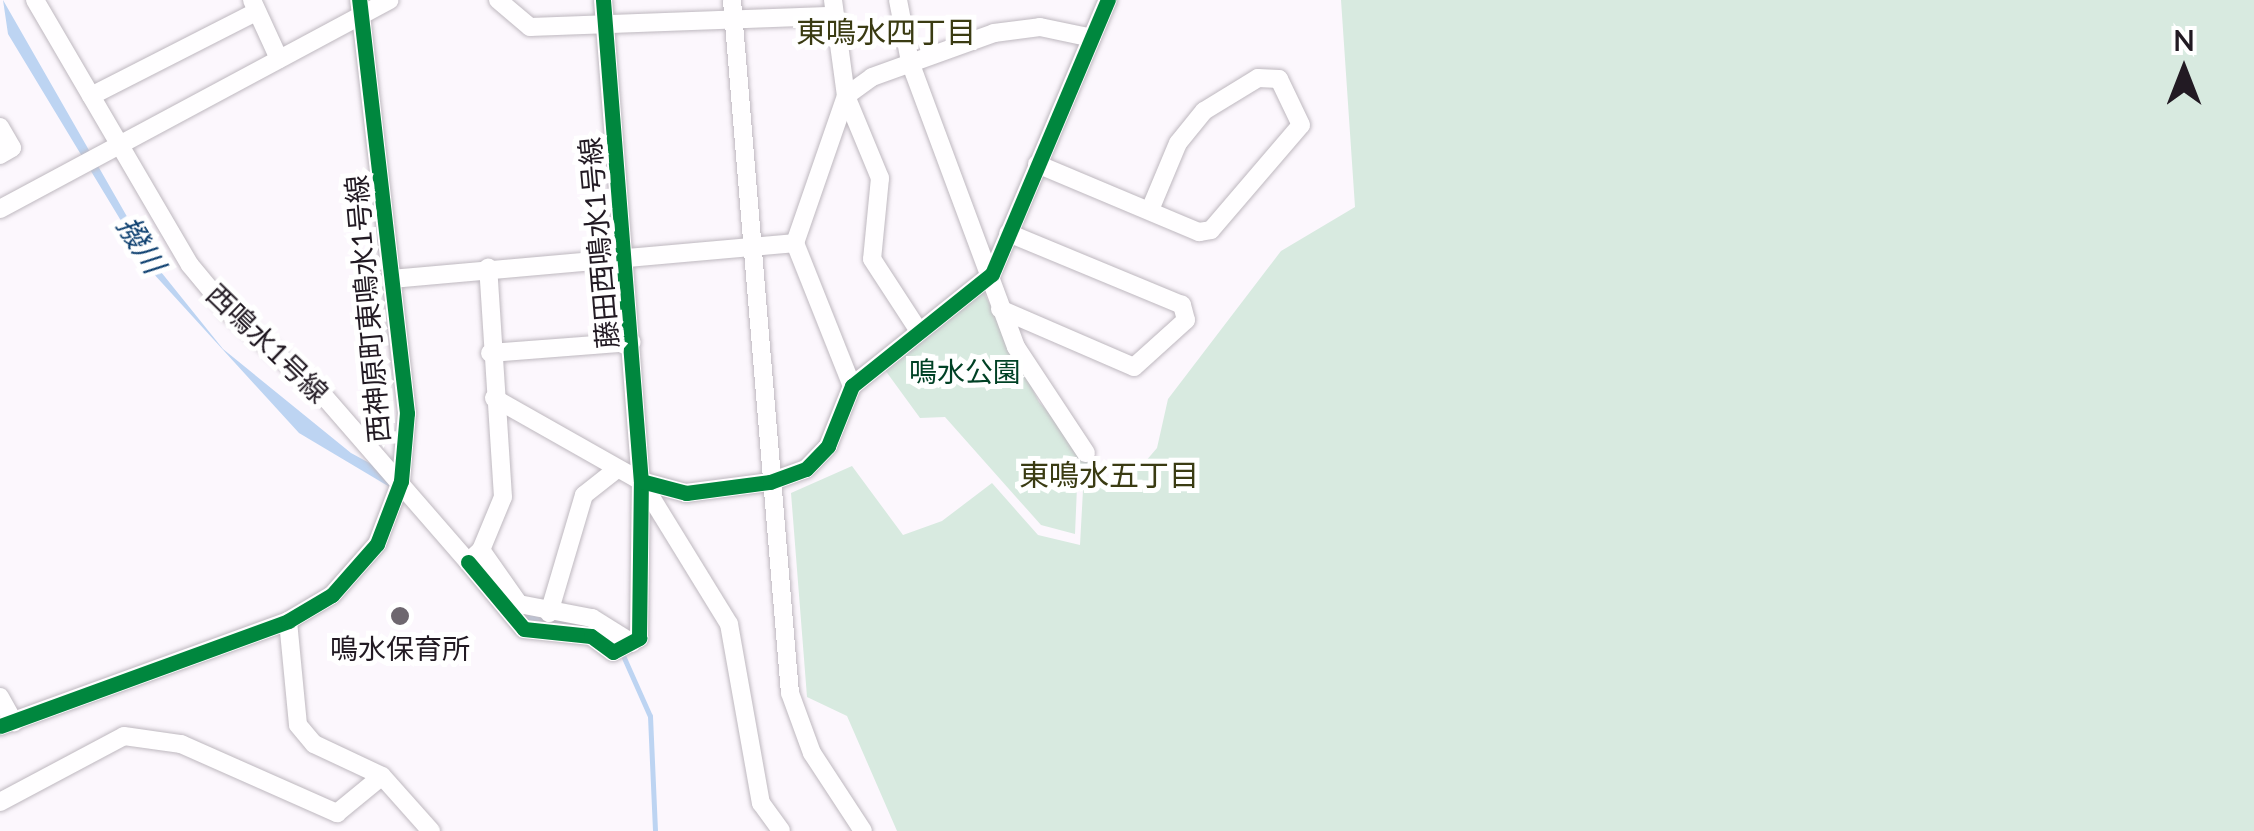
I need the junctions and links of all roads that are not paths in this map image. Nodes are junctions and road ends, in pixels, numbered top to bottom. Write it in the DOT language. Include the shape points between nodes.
graph roads {
  1 [pos="35,0"];
  2 [pos="390,0"];
  3 [pos="498,0"];
  4 [pos="603,0"];
  5 [pos="898,0"];
  6 [pos="1108,0"];
  7 [pos="254,6"];
  8 [pos="360,8"];
  9 [pos="833,8"];
  10 [pos="733,9"];
  11 [pos="605,23"];
  12 [pos="1092,38"];
  13 [pos="279,60"];
  14 [pos="910,62"];
  15 [pos="90,96"];
  16 [pos="846,96"];
  17 [pos="0,127"];
  18 [pos="115,146"];
  19 [pos="0,155"];
  20 [pos="1036,164"];
  21 [pos="0,208"];
  22 [pos="1150,210"];
  23 [pos="1008,233"];
  24 [pos="749,243"];
  25 [pos="795,243"];
  26 [pos="624,254"];
  27 [pos="488,267"];
  28 [pos="992,274"];
  29 [pos="392,279"];
  30 [pos="1000,309"];
  31 [pos="918,331"];
  32 [pos="632,342"];
  33 [pos="490,353"];
  34 [pos="852,386"];
  35 [pos="494,398"];
  36 [pos="1086,453"];
  37 [pos="618,468"];
  38 [pos="401,481"];
  39 [pos="642,481"];
  40 [pos="770,482"];
  41 [pos="475,556"];
  42 [pos="550,613"];
  43 [pos="288,621"];
  44 [pos="624,647"];
  45 [pos="0,697"];
  46 [pos="7,724"];
  47 [pos="382,776"];
  48 [pos="0,802"];
  49 [pos="431,831"];
  50 [pos="781,831"];
  51 [pos="863,831"];
  1 -- 15 [label="street, 西鳴水1号線"];
  2 -- 8 [label="street"];
  3 -- 11 [label="street" via="530,27"];
  4 -- 11 [label="street, 藤田西鳴水1号線"];
  5 -- 14 [label="street"];
  6 -- 12 [label="street"];
  7 -- 13 [label="street"];
  7 -- 15 [label="street"];
  8 -- 13 [label="street"];
  8 -- 29 [label="street, 西神原町東鳴水1号線"];
  9 -- 10 [label="street"];
  9 -- 16 [label="street"];
  10 -- 11 [label="street"];
  10 -- 24 [label="street"];
  11 -- 26 [label="street, 藤田西鳴水1号線"];
  12 -- 14 [label="street" via="1040,27 994,33"];
  12 -- 20 [label="street"];
  13 -- 18 [label="street"];
  14 -- 16 [label="street"];
  14 -- 28 [label="street"];
  15 -- 18 [label="street, 西鳴水1号線"];
  16 -- 25 [label="street"];
  16 -- 31 [label="street" via="880,178 872,259"];
  17 -- 19 [label="street" via="12,148"];
  18 -- 21 [label="street"];
  18 -- 38 [label="street, 西鳴水1号線" via="199,277"];
  20 -- 22 [label="street"];
  20 -- 23 [label="street"];
  22 -- 22 [label="street" via="1212,230 1301,125 1279,79 1258,78 1204,111 1178,143"];
  23 -- 28 [label="street"];
  23 -- 30 [label="street" via="1182,305 1186,320 1134,367"];
  24 -- 25 [label="street"];
  24 -- 26 [label="street"];
  24 -- 40 [label="street"];
  25 -- 34 [label="street"];
  26 -- 27 [label="street"];
  26 -- 32 [label="street, 藤田西鳴水1号線"];
  27 -- 29 [label="street"];
  27 -- 33 [label="street"];
  28 -- 30 [label="street"];
  28 -- 31 [label="street"];
  29 -- 38 [label="street, 西神原町東鳴水1号線" via="407,414"];
  30 -- 36 [label="street"];
  31 -- 34 [label="street"];
  32 -- 33 [label="street"];
  32 -- 39 [label="street, 藤田西鳴水1号線"];
  33 -- 35 [label="street"];
  34 -- 40 [label="street" via="828,446 806,469"];
  35 -- 37 [label="street"];
  35 -- 41 [label="street" via="503,497"];
  37 -- 39 [label="street"];
  37 -- 42 [label="street" via="584,494"];
  38 -- 41 [label="street, 西鳴水1号線"];
  38 -- 43 [label="street, 西神原町東鳴水1号線" via="360,568"];
  39 -- 40 [label="street" via="686,492"];
  39 -- 44 [label="street, 藤田西鳴水1号線" via="646,564"];
  39 -- 50 [label="street" via="729,624 762,803"];
  40 -- 51 [label="street" via="794,709"];
  41 -- 42 [label="street" via="518,604"];
  41 -- 44 [label="street" via="524,629"];
  42 -- 44 [label="street" via="592,618"];
  43 -- 46 [label="street, 西神原町東鳴水1号線"];
  43 -- 47 [label="street" via="298,725 314,744"];
  45 -- 46 [label="street"];
  47 -- 48 [label="street" via="337,812 182,744 124,736"];
  47 -- 49 [label="street"];
}
